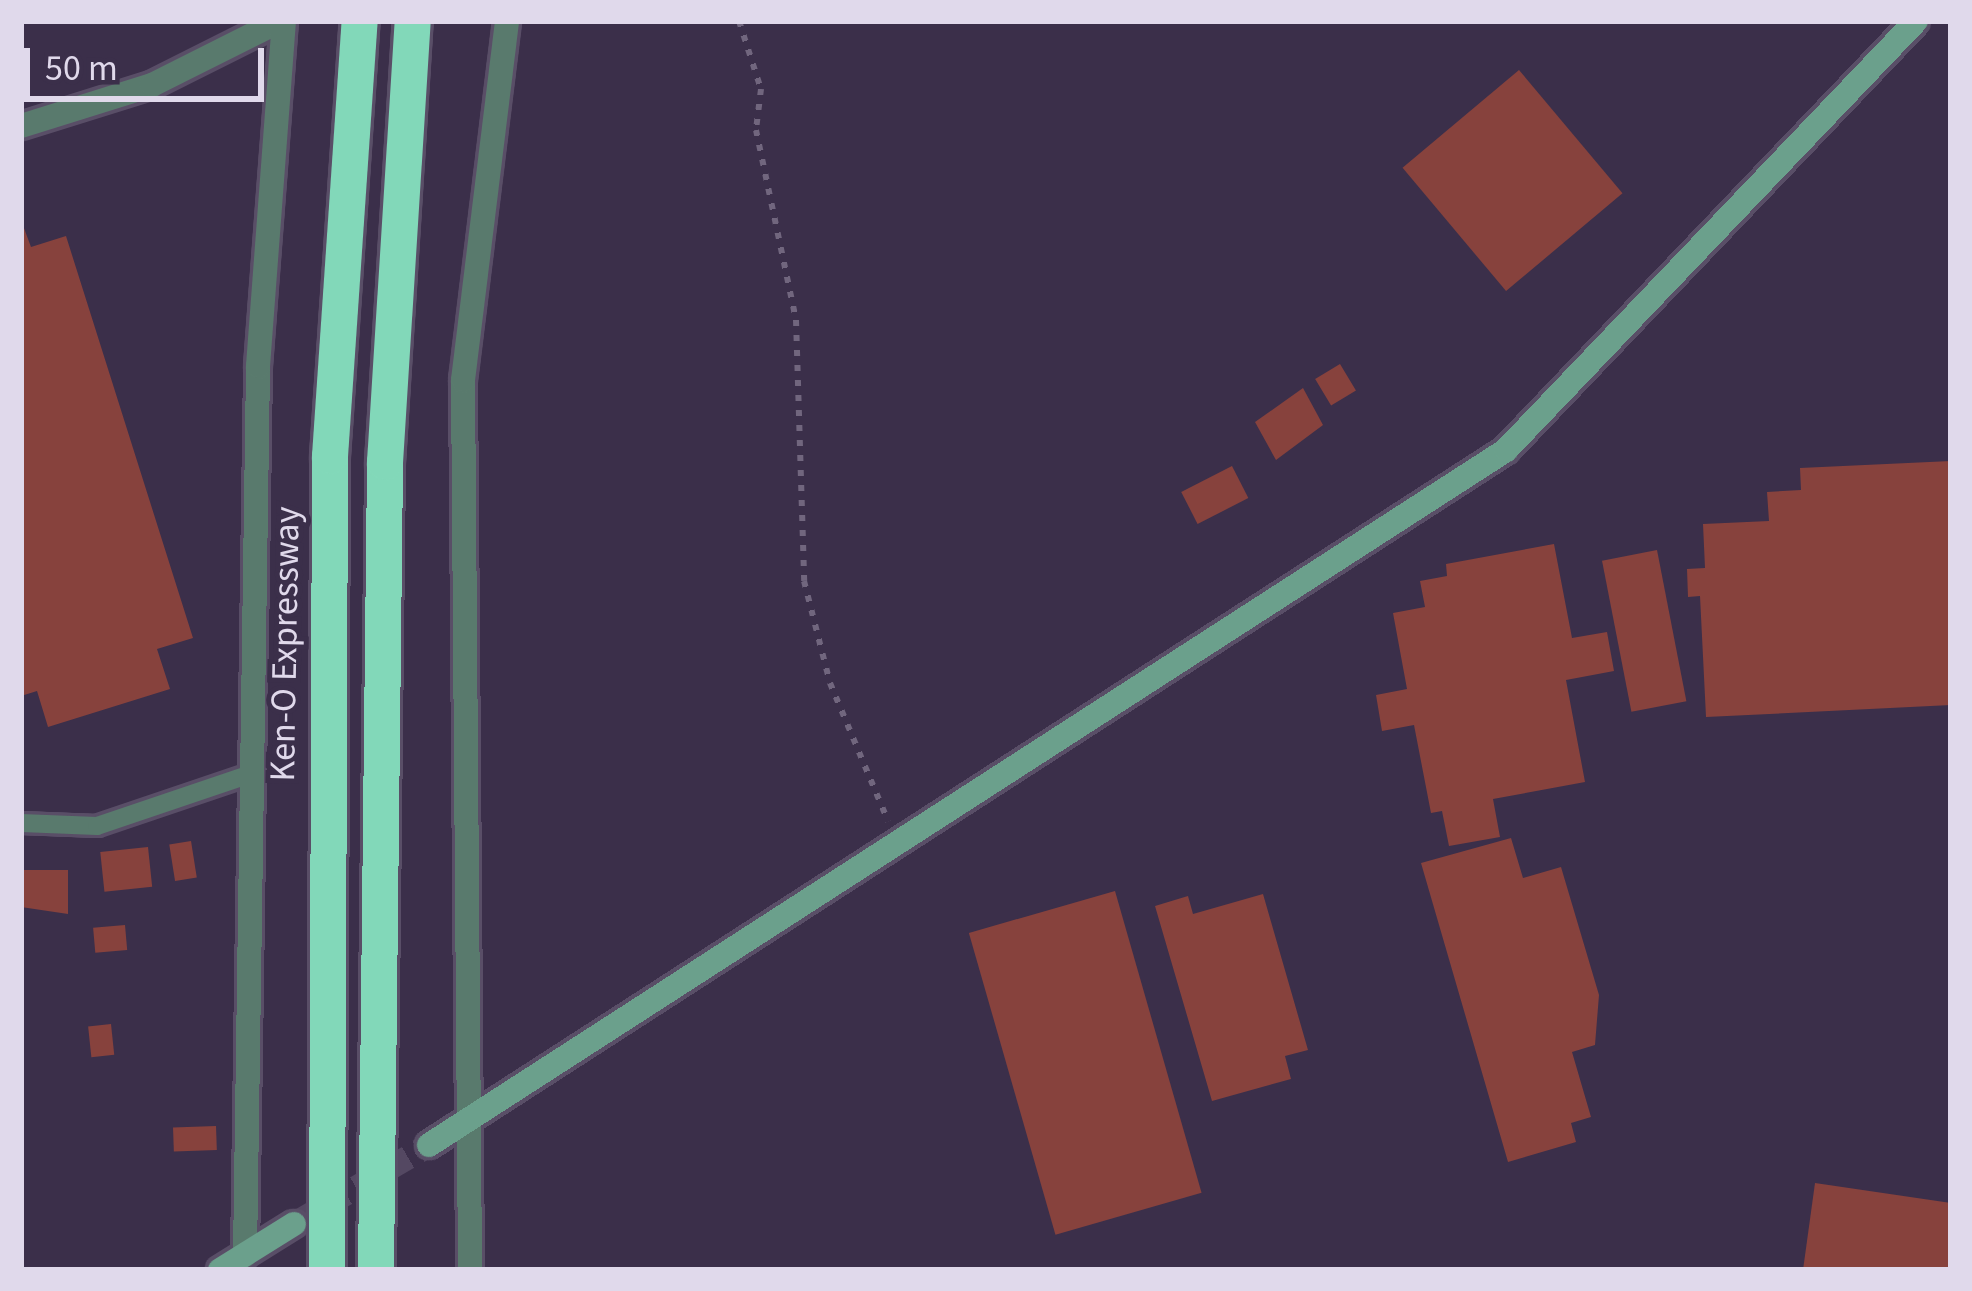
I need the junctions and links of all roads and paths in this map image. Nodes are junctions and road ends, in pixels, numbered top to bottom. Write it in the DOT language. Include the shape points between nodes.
graph roads {
  1 [pos="282,21"];
  2 [pos="360,21"];
  3 [pos="413,21"];
  4 [pos="507,21"];
  5 [pos="739,21"];
  6 [pos="1916,21"];
  7 [pos="21,126"];
  8 [pos="251,774"];
  9 [pos="21,823"];
  10 [pos="900,846"];
  11 [pos="471,1118"];
  12 [pos="429,1145"];
  13 [pos="295,1224"];
  14 [pos="245,1255"];
  15 [pos="220,1270"];
  16 [pos="327,1270"];
  17 [pos="376,1270"];
  18 [pos="470,1270"];
  1 -- 7 [label="street" via="152,85"];
  1 -- 8 [label="street" via="258,366"];
  2 -- 16 [label="highway, Ken-O Expressway" via="330,456"];
  3 -- 17 [label="highway" via="385,462"];
  4 -- 11 [label="street" via="463,380"];
  5 -- 10 [label="path" via="761,89 756,130 796,320 804,580 830,683"];
  6 -- 10 [label="street" via="1506,450"];
  8 -- 9 [label="lane" via="97,826"];
  8 -- 14 [label="street"];
  10 -- 11 [label="street"];
  11 -- 12 [label="street"];
  11 -- 18 [label="street"];
  13 -- 14 [label="street"];
  14 -- 15 [label="street"];
}
